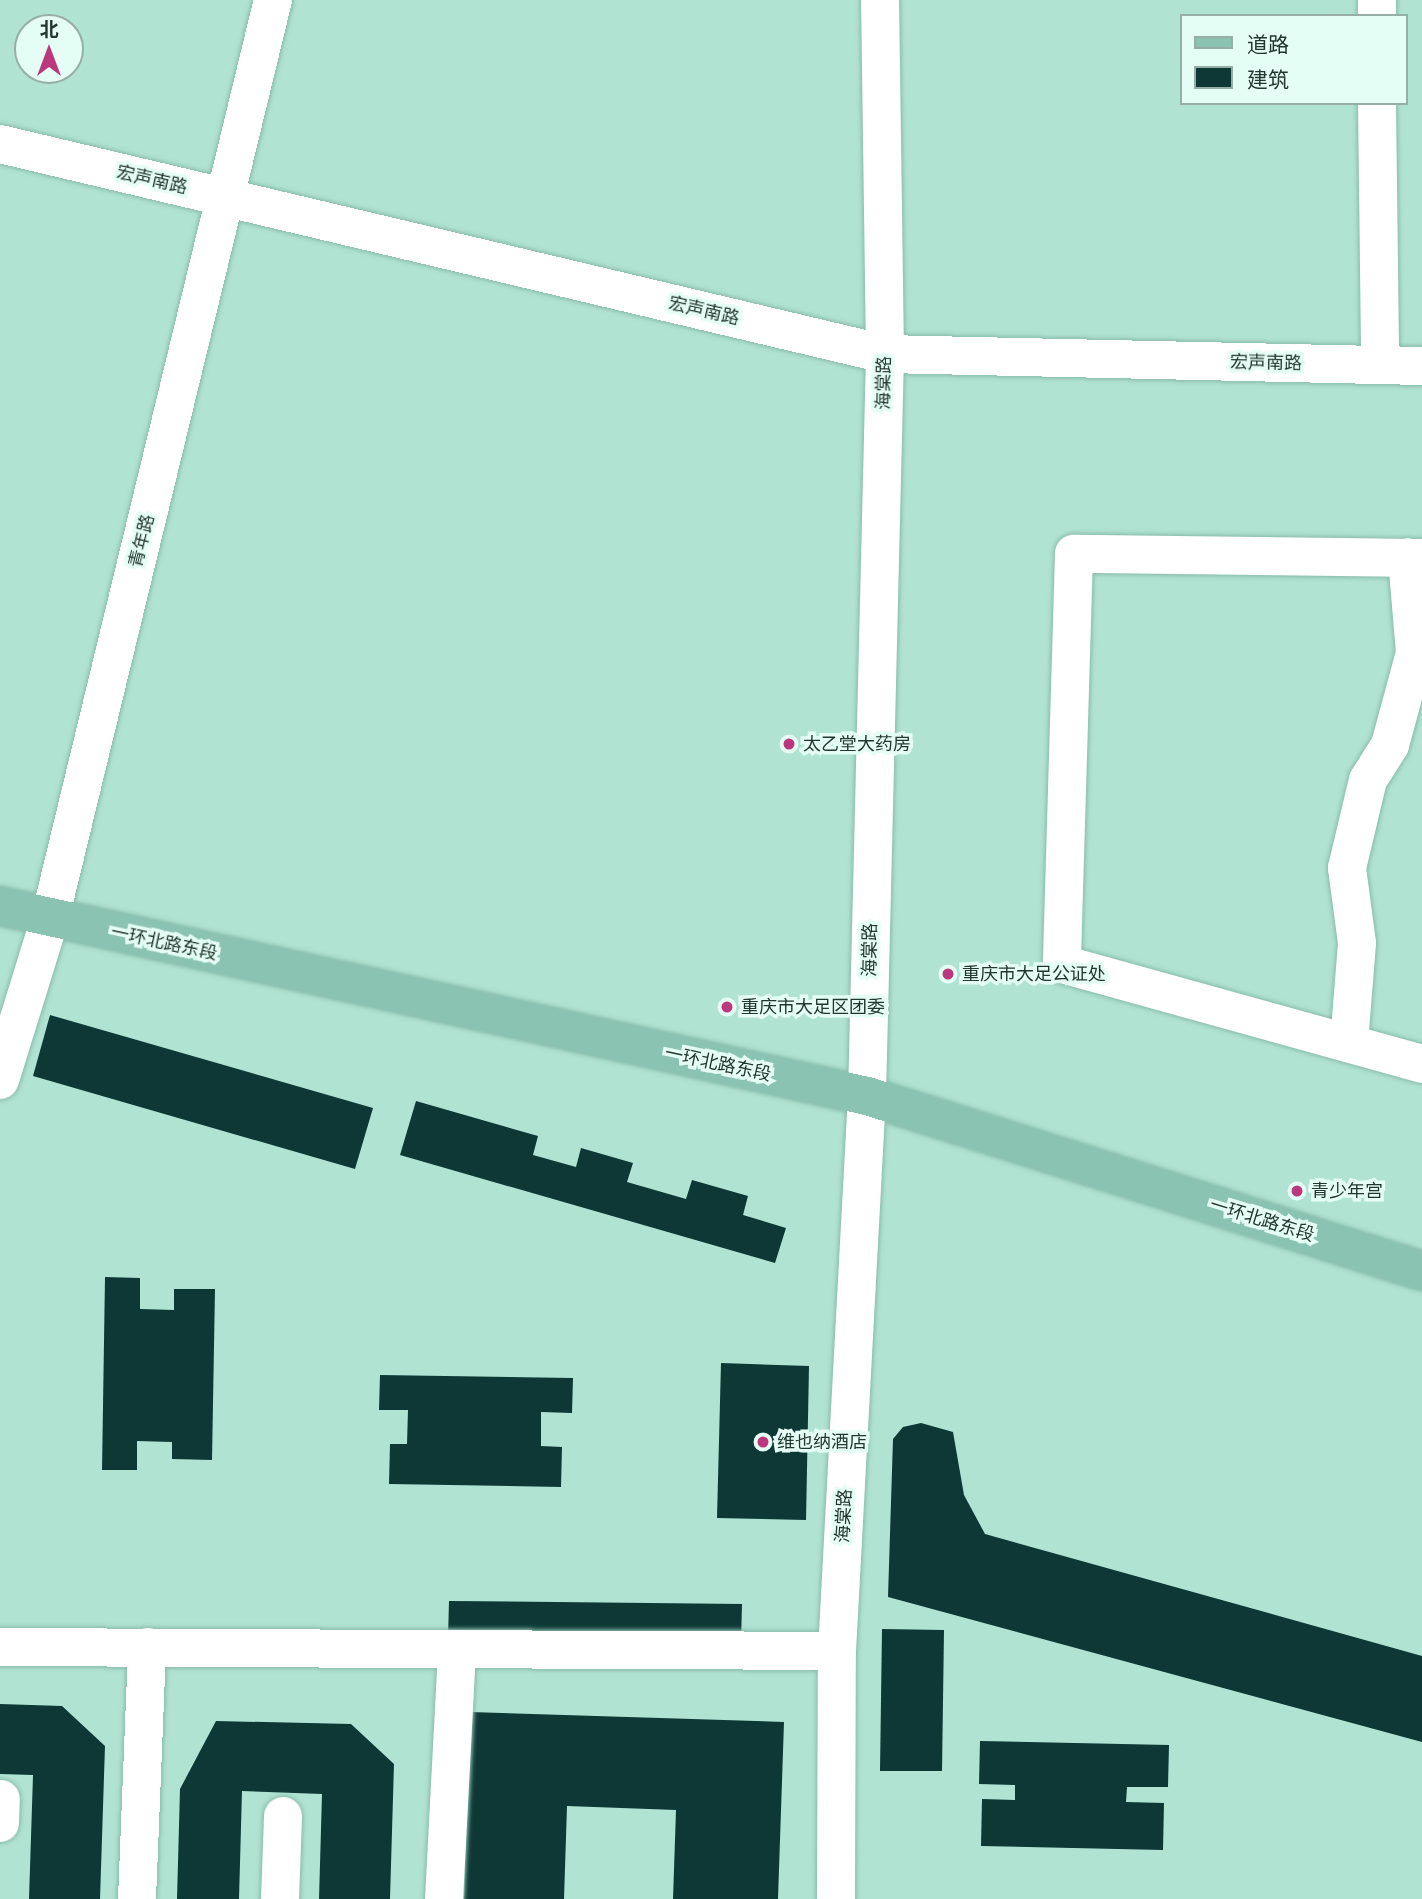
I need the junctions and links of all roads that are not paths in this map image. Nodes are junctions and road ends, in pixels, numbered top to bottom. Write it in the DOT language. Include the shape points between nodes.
graph roads {
  1 [pos="273,0"];
  2 [pos="880,0"];
  3 [pos="1377,105"];
  4 [pos="0,144"];
  5 [pos="885,354"];
  6 [pos="1380,365"];
  7 [pos="1422,366"];
  8 [pos="1415,557"];
  9 [pos="0,906"];
  10 [pos="50,918"];
  11 [pos="1349,1043"];
  12 [pos="1422,1063"];
  13 [pos="0,1080"];
  14 [pos="867,1096"];
  15 [pos="1422,1271"];
  16 [pos="0,1647"];
  17 [pos="147,1647"];
  18 [pos="457,1649"];
  19 [pos="837,1651"];
  20 [pos="283,1816"];
  21 [pos="137,1899"];
  22 [pos="280,1899"];
  23 [pos="443,1899"];
  24 [pos="836,1899"];
  1 -- 10 [label="street, 青年路"];
  2 -- 5 [label="street, 海棠路"];
  3 -- 6 [label="street"];
  4 -- 5 [label="street, 宏声南路"];
  5 -- 6 [label="street, 宏声南路"];
  5 -- 14 [label="street, 海棠路"];
  6 -- 7 [label="street, 宏声南路"];
  8 -- 11 [label="street" via="1415,653 1390,745 1367,780 1347,868 1357,943"];
  8 -- 11 [label="street" via="1074,554 1062,964"];
  9 -- 10 [label="main road, 一环北路东段"];
  10 -- 13 [label="street, 青年路"];
  10 -- 14 [label="main road, 一环北路东段"];
  11 -- 12 [label="street"];
  14 -- 15 [label="main road, 一环北路东段"];
  14 -- 19 [label="street, 海棠路"];
  16 -- 17 [label="street"];
  17 -- 18 [label="street"];
  17 -- 21 [label="street"];
  18 -- 19 [label="street"];
  18 -- 23 [label="street"];
  19 -- 24 [label="street, 海棠路"];
  20 -- 22 [label="street"];
}
